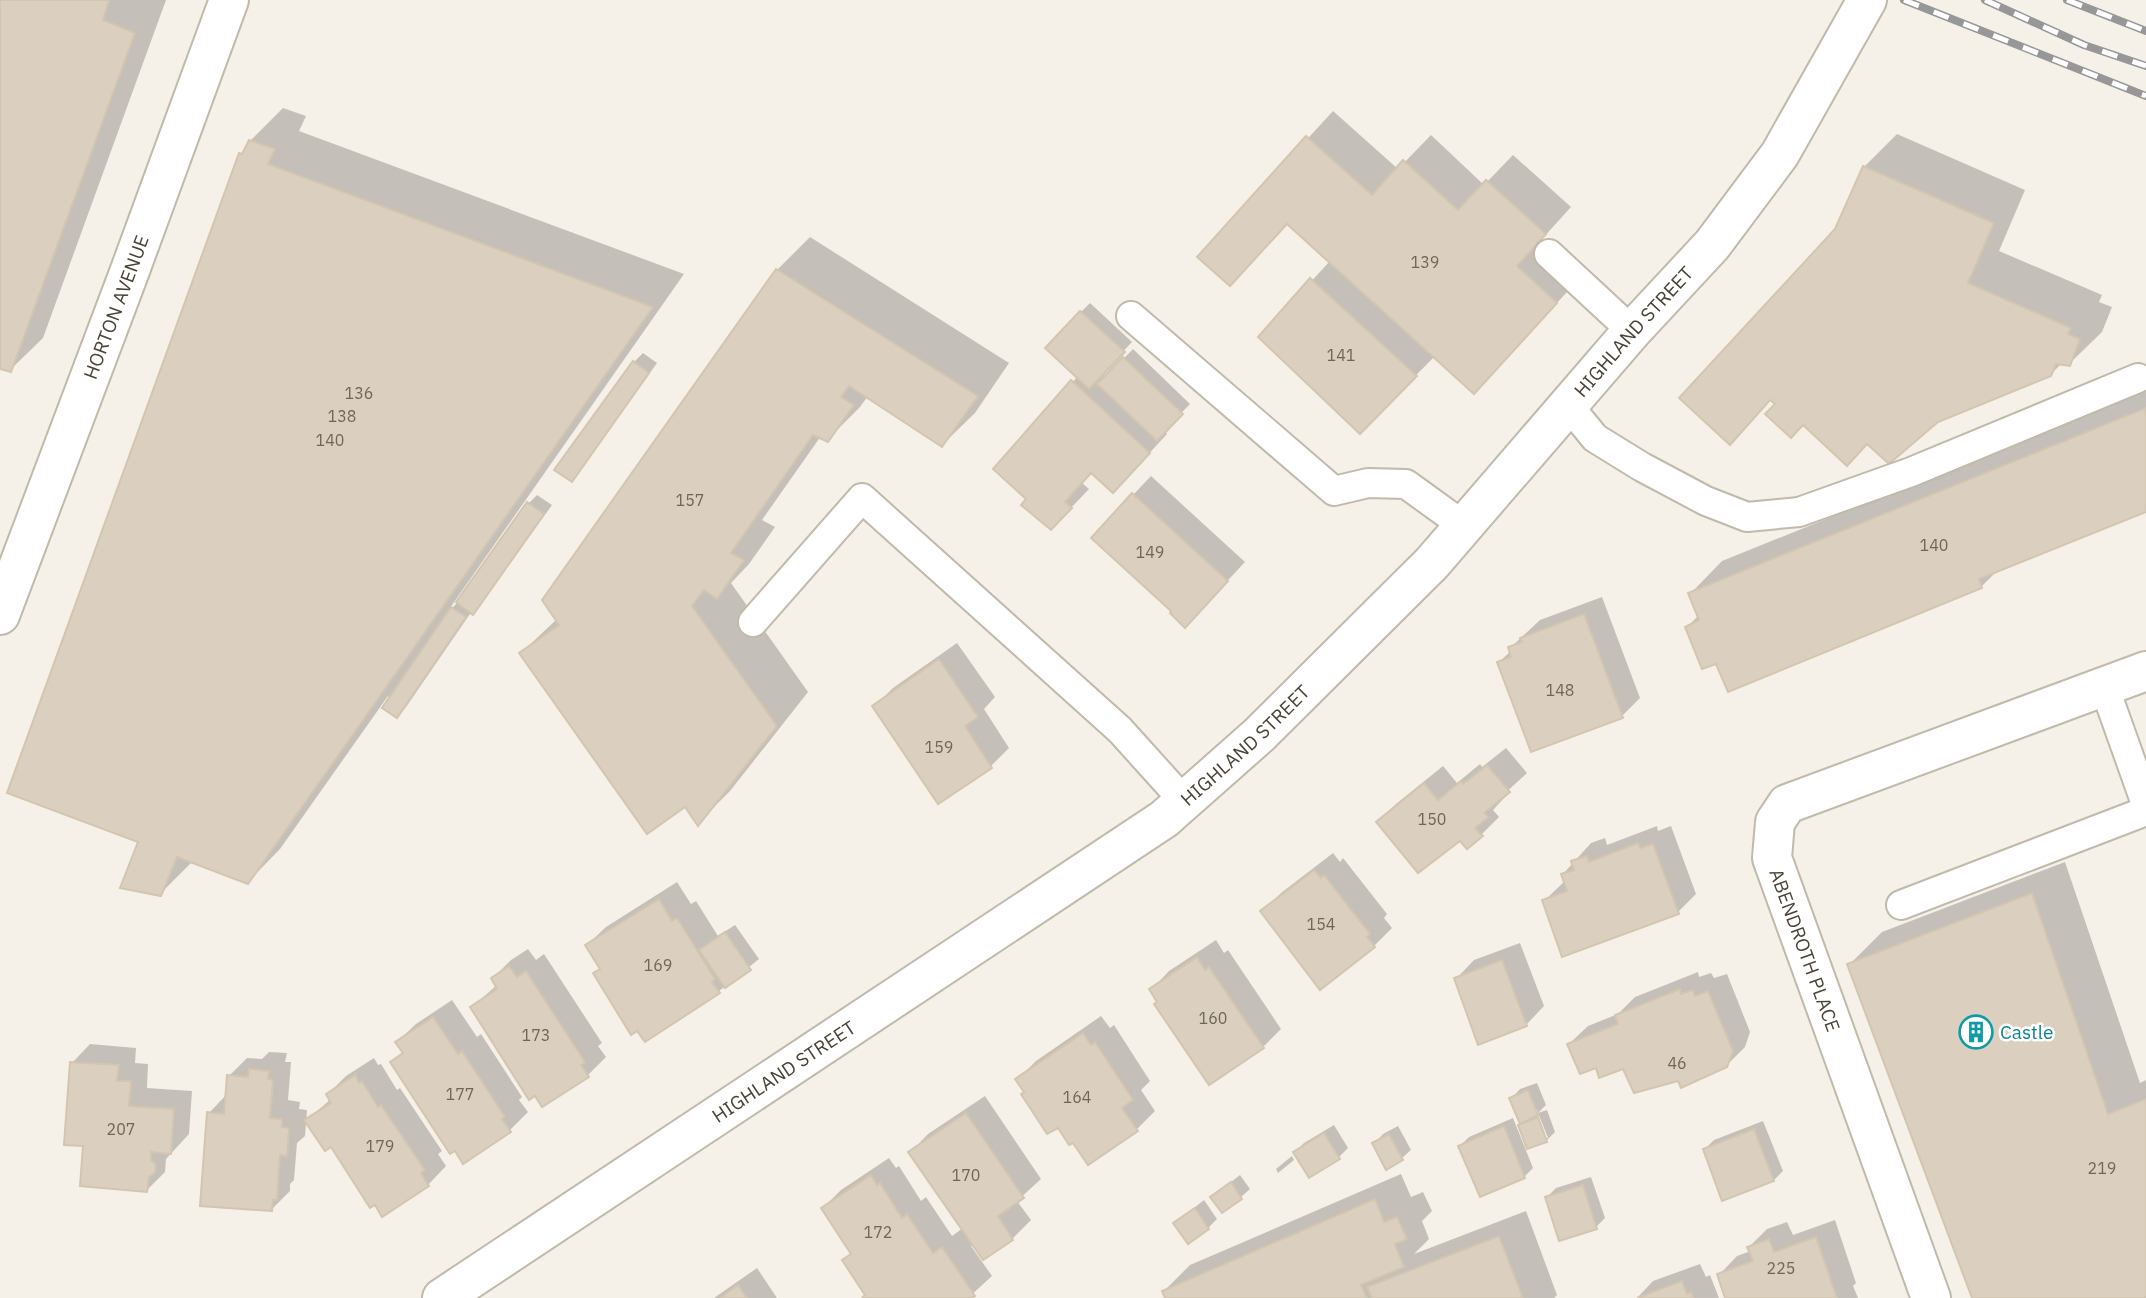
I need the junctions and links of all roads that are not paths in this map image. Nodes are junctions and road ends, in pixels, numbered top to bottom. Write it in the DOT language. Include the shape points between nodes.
graph roads {
  1 [pos="229,0"];
  2 [pos="1867,0"];
  3 [pos="1549,254"];
  4 [pos="1131,316"];
  5 [pos="1632,331"];
  6 [pos="2138,378"];
  7 [pos="1568,405"];
  8 [pos="1464,526"];
  9 [pos="0,615"];
  10 [pos="754,622"];
  11 [pos="2146,671"];
  12 [pos="2104,686"];
  13 [pos="1184,801"];
  14 [pos="2146,804"];
  15 [pos="2146,811"];
  16 [pos="1901,905"];
  17 [pos="442,1298"];
  18 [pos="1931,1298"];
  1 -- 9 [label="street, HORTON AVENUE"];
  2 -- 5 [label="street, HIGHLAND STREET" via="1780,154 1712,245"];
  3 -- 5 [label="lane"];
  4 -- 8 [label="lane" via="1334,491 1368,483 1406,484"];
  5 -- 7 [label="street, HIGHLAND STREET"];
  6 -- 7 [label="lane" via="1911,472 1798,512 1747,516 1706,501 1595,438"];
  7 -- 8 [label="street, HIGHLAND STREET"];
  8 -- 13 [label="street, HIGHLAND STREET" via="1339,657"];
  10 -- 13 [label="lane" via="862,498 1120,730"];
  11 -- 12 [label="street, ABENDROTH PLACE"];
  12 -- 14 [label="lane"];
  12 -- 18 [label="street, ABENDROTH PLACE" via="1787,804 1774,822 1772,858"];
  13 -- 17 [label="street, HIGHLAND STREET" via="1152,827"];
  15 -- 16 [label="lane"];
}
